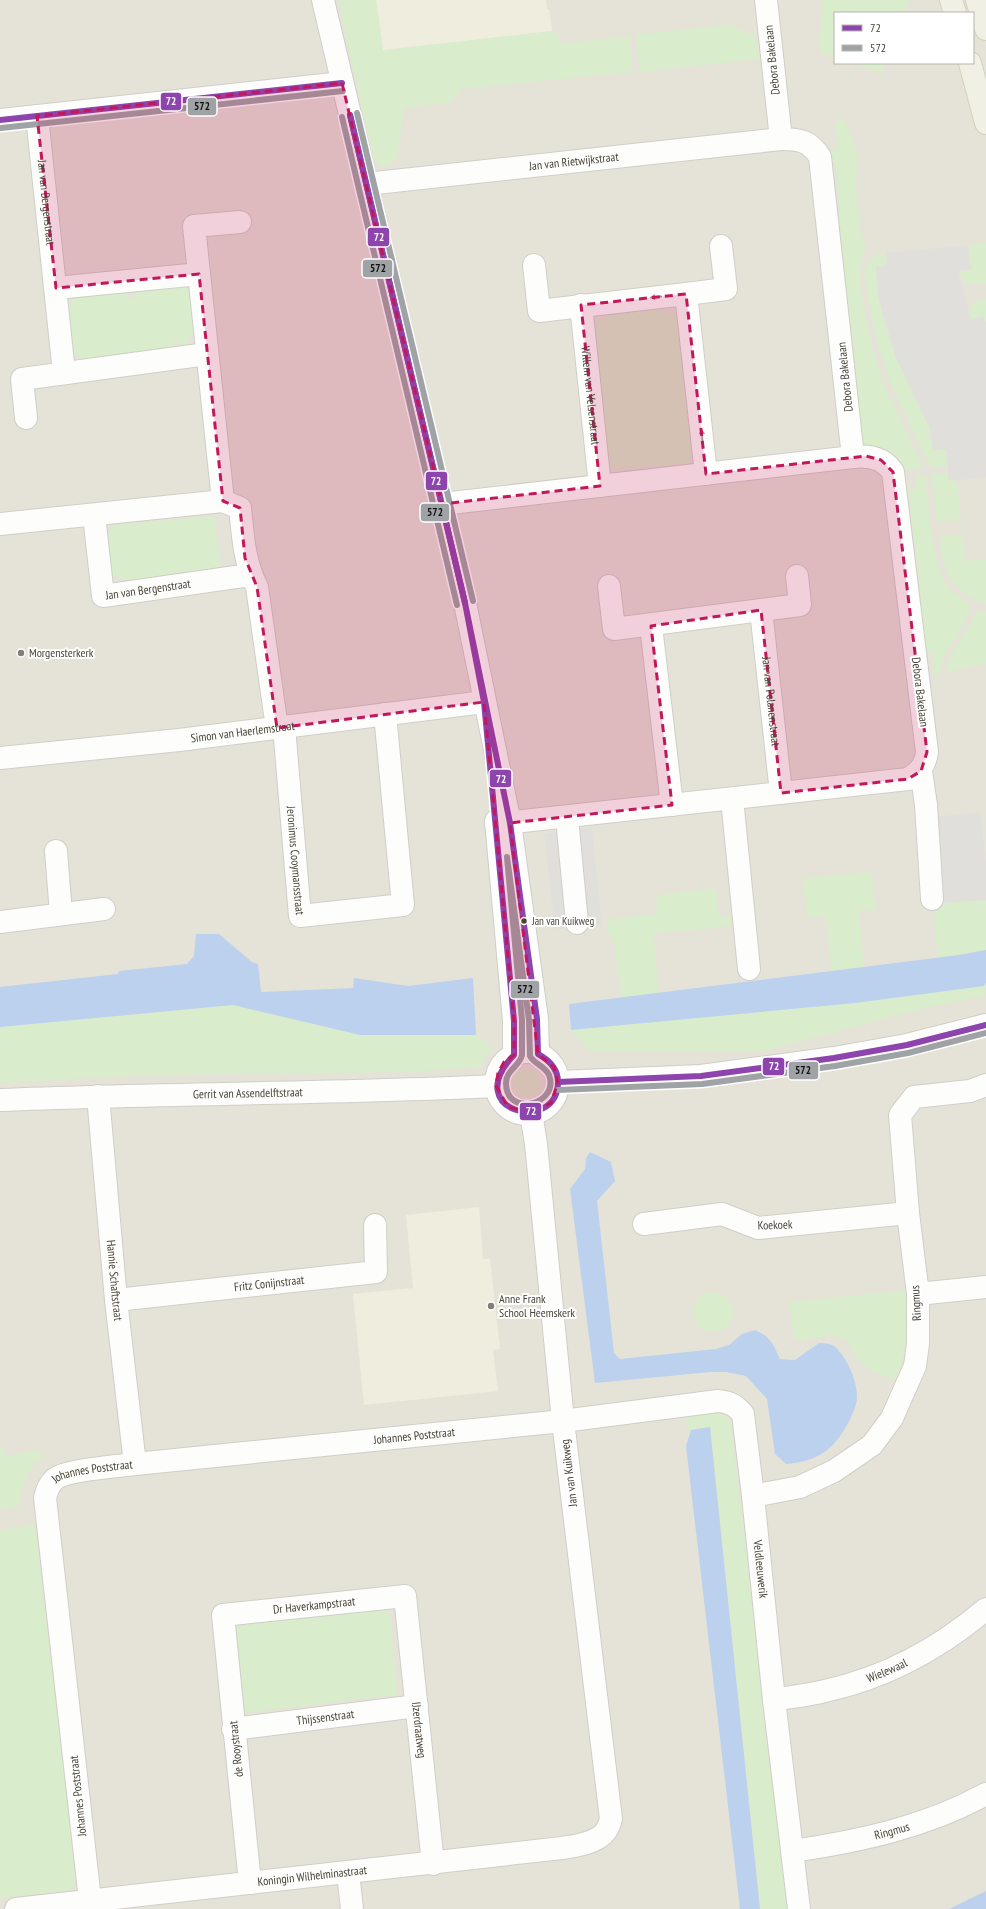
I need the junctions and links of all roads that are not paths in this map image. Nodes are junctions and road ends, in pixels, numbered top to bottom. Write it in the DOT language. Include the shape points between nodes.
graph roads {
  1 [pos="323,0"];
  2 [pos="766,0"];
  3 [pos="951,0"];
  4 [pos="977,0"];
  5 [pos="955,12"];
  6 [pos="986,29"];
  7 [pos="970,64"];
  8 [pos="342,83"];
  9 [pos="38,116"];
  10 [pos="0,120"];
  11 [pos="986,123"];
  12 [pos="781,139"];
  13 [pos="366,184"];
  14 [pos="240,222"];
  15 [pos="721,246"];
  16 [pos="534,265"];
  17 [pos="199,274"];
  18 [pos="56,288"];
  19 [pos="686,294"];
  20 [pos="581,305"];
  21 [pos="207,354"];
  22 [pos="64,373"];
  23 [pos="26,418"];
  24 [pos="853,457"];
  25 [pos="706,474"];
  26 [pos="600,486"];
  27 [pos="224,501"];
  28 [pos="442,504"];
  29 [pos="94,515"];
  30 [pos="0,524"];
  31 [pos="250,575"];
  32 [pos="797,576"];
  33 [pos="609,586"];
  34 [pos="761,610"];
  35 [pos="651,626"];
  36 [pos="484,702"];
  37 [pos="385,714"];
  38 [pos="280,727"];
  39 [pos="0,758"];
  40 [pos="924,761"];
  41 [pos="781,793"];
  42 [pos="732,799"];
  43 [pos="672,805"];
  44 [pos="567,818"];
  45 [pos="503,824"];
  46 [pos="56,851"];
  47 [pos="932,899"];
  48 [pos="104,909"];
  49 [pos="62,914"];
  50 [pos="0,922"];
  51 [pos="577,923"];
  52 [pos="749,969"];
  53 [pos="986,1025"];
  54 [pos="538,1054"];
  55 [pos="514,1055"];
  56 [pos="558,1082"];
  57 [pos="986,1085"];
  58 [pos="496,1086"];
  59 [pos="98,1096"];
  60 [pos="0,1100"];
  61 [pos="531,1113"];
  62 [pos="908,1213"];
  63 [pos="644,1224"];
  64 [pos="375,1225"];
  65 [pos="986,1287"];
  66 [pos="918,1294"];
  67 [pos="116,1300"];
  68 [pos="563,1421"];
  69 [pos="135,1464"];
  70 [pos="754,1496"];
  71 [pos="405,1596"];
  72 [pos="986,1609"];
  73 [pos="223,1615"];
  74 [pos="774,1700"];
  75 [pos="417,1706"];
  76 [pos="233,1729"];
  77 [pos="986,1794"];
  78 [pos="606,1832"];
  79 [pos="793,1851"];
  80 [pos="433,1864"];
  81 [pos="348,1873"];
  82 [pos="250,1883"];
  83 [pos="90,1905"];
  84 [pos="16,1909"];
  85 [pos="352,1909"];
  86 [pos="799,1909"];
  1 -- 8 [label="street"];
  2 -- 12 [label="street, Debora Bakelaan"];
  3 -- 5 [label="main road"];
  4 -- 6 [label="main road"];
  7 -- 11 [label="main road"];
  8 -- 9 [label="street"];
  8 -- 13 [label="street"];
  9 -- 10 [label="street"];
  9 -- 18 [label="street, Jan van Bergenstraat"];
  12 -- 13 [label="street, Jan van Rietwijkstraat"];
  12 -- 24 [label="street, Debora Bakelaan" via="805,142 814,147 820,157"];
  13 -- 28 [label="street"];
  14 -- 17 [label="street" via="194,226"];
  15 -- 19 [label="street" via="726,289"];
  16 -- 20 [label="street" via="539,310"];
  17 -- 18 [label="street"];
  17 -- 21 [label="street"];
  18 -- 22 [label="street, Jan van Bergenstraat"];
  19 -- 20 [label="street, one-way"];
  25 -- 19 [label="street, one-way"];
  20 -- 26 [label="street, Willem van Velsenstraat"];
  21 -- 22 [label="street"];
  21 -- 27 [label="street"];
  22 -- 23 [label="street" via="22,379"];
  24 -- 25 [label="street"];
  24 -- 40 [label="street, Debora Bakelaan" via="866,456 881,460 893,472"];
  25 -- 26 [label="street"];
  26 -- 28 [label="street"];
  27 -- 29 [label="street"];
  27 -- 31 [label="street" via="240,508"];
  28 -- 36 [label="street"];
  29 -- 30 [label="street"];
  29 -- 31 [label="street, Jan van Bergenstraat" via="103,596"];
  31 -- 38 [label="street" via="257,587"];
  32 -- 34 [label="street" via="800,605"];
  33 -- 35 [label="street" via="614,629"];
  34 -- 35 [label="street"];
  34 -- 41 [label="street, Jan van Polanenstraat"];
  35 -- 43 [label="street"];
  36 -- 37 [label="street, Simon van Haerlemstraat"];
  36 -- 45 [label="street"];
  37 -- 38 [label="street, Simon van Haerlemstraat"];
  37 -- 38 [label="street, Jeronimus Cooymansstraat" via="403,905 300,916"];
  38 -- 39 [label="street, Simon van Haerlemstraat"];
  40 -- 41 [label="street" via="908,779"];
  40 -- 47 [label="street"];
  41 -- 42 [label="street"];
  42 -- 43 [label="street"];
  42 -- 52 [label="street"];
  43 -- 44 [label="street"];
  44 -- 45 [label="street"];
  44 -- 51 [label="street"];
  45 -- 54 [label="street" via="537,1019"];
  45 -- 55 [label="street"];
  46 -- 49 [label="street"];
  48 -- 49 [label="street"];
  49 -- 50 [label="street"];
  53 -- 56 [label="street" via="842,1057 709,1075"];
  54 -- 55 [label="street" via="526,1052"];
  54 -- 56 [label="street" via="545,1057 554,1067"];
  55 -- 58 [label="street" via="504,1062 498,1073"];
  56 -- 61 [label="street" via="556,1093 550,1103 542,1110"];
  57 -- 62 [label="street, Ringmus" via="970,1091 914,1097 900,1115"];
  58 -- 59 [label="street, Gerrit van Assendelftstraat" via="359,1092"];
  58 -- 61 [label="street" via="508,1107 522,1113"];
  59 -- 60 [label="street, Gerrit van Assendelftstraat"];
  59 -- 67 [label="street, Hannie Schaftstraat"];
  61 -- 68 [label="street, Jan van Kuikweg"];
  62 -- 63 [label="street, Koekoek" via="758,1228 722,1214"];
  62 -- 66 [label="street, Ringmus"];
  64 -- 67 [label="street, Fritz Conijnstraat" via="376,1272"];
  65 -- 66 [label="street"];
  66 -- 70 [label="street, Ringmus" via="915,1366 892,1418 872,1446 834,1471 800,1487"];
  67 -- 69 [label="street, Hannie Schaftstraat"];
  68 -- 69 [label="street, Johannes Poststraat"];
  68 -- 70 [label="street, Veldleeuwerik" via="718,1401 728,1402 743,1414"];
  68 -- 78 [label="street, Jan van Kuikweg" via="611,1819"];
  69 -- 83 [label="street, Johannes Poststraat" via="56,1478 48,1487 45,1498"];
  70 -- 74 [label="street, Veldleeuwerik"];
  71 -- 73 [label="street, Dr Haverkampstraat"];
  71 -- 75 [label="street, IJzerdraatweg"];
  72 -- 74 [label="street, Wielewaal" via="923,1654 876,1676 826,1691"];
  73 -- 76 [label="street, de Rooystraat"];
  74 -- 79 [label="street, Veldleeuwerik"];
  75 -- 76 [label="street, Thijssenstraat"];
  75 -- 80 [label="street, IJzerdraatweg"];
  76 -- 82 [label="street, de Rooystraat"];
  77 -- 79 [label="street, Ringmus" via="933,1818 888,1833 841,1844"];
  78 -- 80 [label="street, Koningin Wilhelminastraat" via="592,1840 568,1847"];
  79 -- 86 [label="street, Veldleeuwerik"];
  80 -- 81 [label="street, Koningin Wilhelminastraat"];
  81 -- 82 [label="street, Koningin Wilhelminastraat"];
  81 -- 85 [label="street"];
  82 -- 83 [label="street, Koningin Wilhelminastraat"];
  83 -- 84 [label="street, Koningin Wilhelminastraat"];
}
